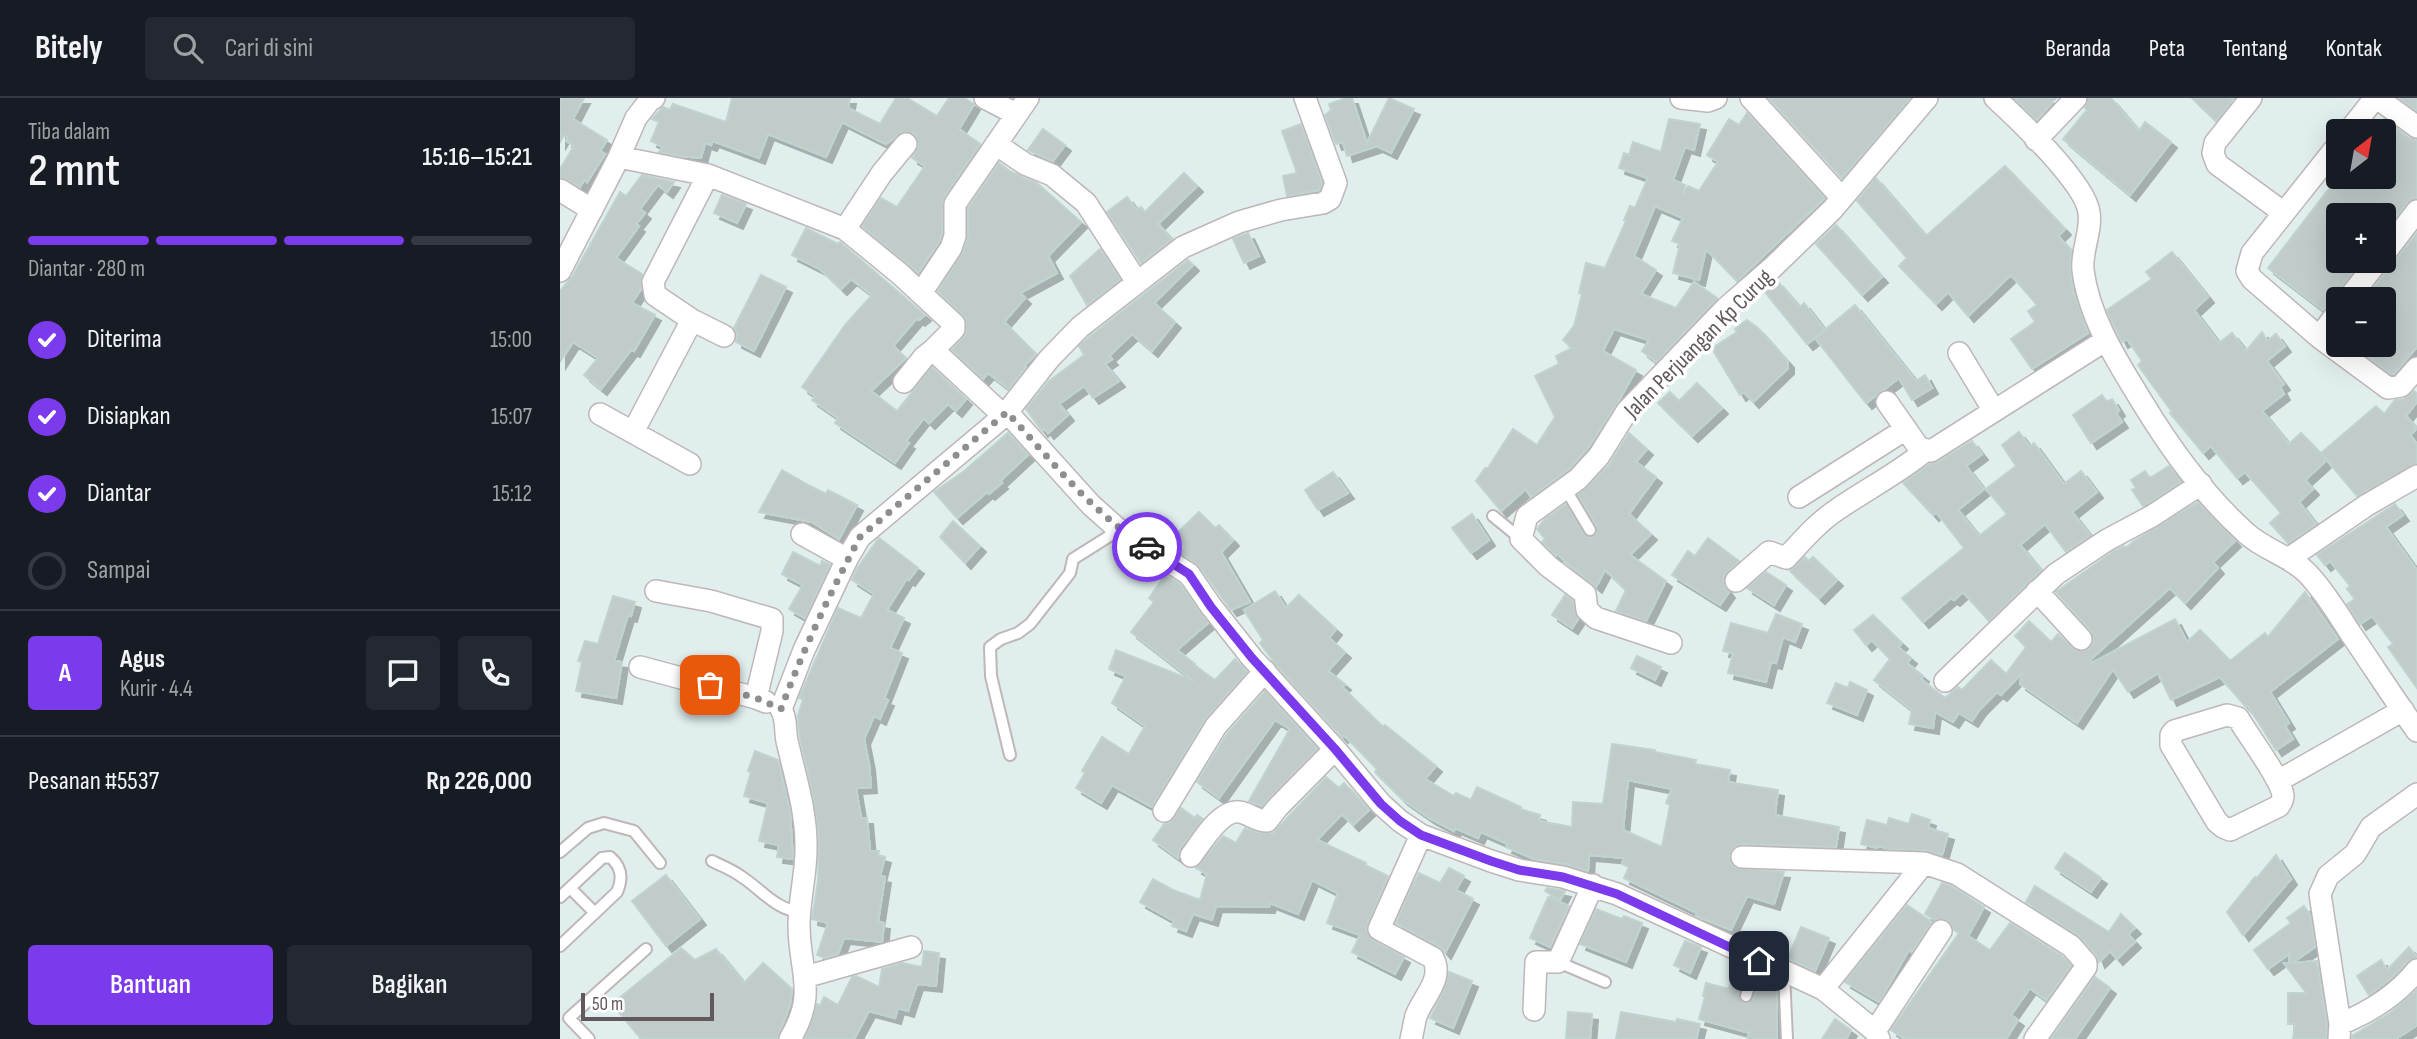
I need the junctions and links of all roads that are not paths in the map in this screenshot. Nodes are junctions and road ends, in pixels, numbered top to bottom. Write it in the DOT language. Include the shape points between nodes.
graph roads {
  1 [pos="654,98"];
  2 [pos="985,98"];
  3 [pos="1305,98"];
  4 [pos="1681,98"];
  5 [pos="1716,98"];
  6 [pos="1751,98"];
  7 [pos="1927,98"];
  8 [pos="1995,98"];
  9 [pos="2076,98"];
  10 [pos="2251,98"];
  11 [pos="2376,98"];
  12 [pos="1022,106"];
  13 [pos="2359,119"];
  14 [pos="2417,127"];
  15 [pos="2036,140"];
  16 [pos="906,144"];
  17 [pos="996,144"];
  18 [pos="619,157"];
  19 [pos="2326,160"];
  20 [pos="708,175"];
  21 [pos="560,190"];
  22 [pos="1842,198"];
  23 [pos="592,210"];
  24 [pos="2417,211"];
  25 [pos="2284,213"];
  26 [pos="845,229"];
  27 [pos="2396,238"];
  28 [pos="560,271"];
  29 [pos="2369,273"];
  30 [pos="1137,282"];
  31 [pos="2357,287"];
  32 [pos="921,293"];
  33 [pos="692,320"];
  34 [pos="2326,328"];
  35 [pos="724,336"];
  36 [pos="2319,337"];
  37 [pos="2106,340"];
  38 [pos="933,350"];
  39 [pos="1959,353"];
  40 [pos="2417,368"];
  41 [pos="904,382"];
  42 [pos="1887,402"];
  43 [pos="1994,411"];
  44 [pos="600,414"];
  45 [pos="1005,414"];
  46 [pos="1906,429"];
  47 [pos="633,432"];
  48 [pos="1924,451"];
  49 [pos="690,464"];
  50 [pos="2417,476"];
  51 [pos="2200,484"];
  52 [pos="1565,488"];
  53 [pos="1799,497"];
  54 [pos="1493,516"];
  55 [pos="1590,530"];
  56 [pos="802,534"];
  57 [pos="1131,538"];
  58 [pos="1521,539"];
  59 [pos="847,559"];
  60 [pos="2288,559"];
  61 [pos="1736,581"];
  62 [pos="656,591"];
  63 [pos="2037,591"];
  64 [pos="2081,639"];
  65 [pos="1671,643"];
  66 [pos="640,667"];
  67 [pos="1265,671"];
  68 [pos="1945,681"];
  69 [pos="756,698"];
  70 [pos="781,709"];
  71 [pos="2403,710"];
  72 [pos="2417,731"];
  73 [pos="1335,749"];
  74 [pos="1010,754"];
  75 [pos="2278,781"];
  76 [pos="2417,794"];
  77 [pos="1164,811"];
  78 [pos="1421,835"];
  79 [pos="560,852"];
  80 [pos="1191,856"];
  81 [pos="1742,857"];
  82 [pos="712,861"];
  83 [pos="660,863"];
  84 [pos="1924,863"];
  85 [pos="1593,886"];
  86 [pos="570,888"];
  87 [pos="560,897"];
  88 [pos="800,912"];
  89 [pos="595,913"];
  90 [pos="1941,931"];
  91 [pos="560,946"];
  92 [pos="911,947"];
  93 [pos="646,949"];
  94 [pos="1759,961"];
  95 [pos="1558,962"];
  96 [pos="2417,970"];
  97 [pos="1784,973"];
  98 [pos="805,977"];
  99 [pos="1605,982"];
  100 [pos="1823,989"];
  101 [pos="1746,996"];
  102 [pos="1534,1010"];
  103 [pos="563,1016"];
  104 [pos="1414,1027"];
  105 [pos="2339,1031"];
  106 [pos="1877,1035"];
  107 [pos="589,1039"];
  108 [pos="790,1039"];
  109 [pos="1787,1039"];
  110 [pos="2035,1039"];
  1 -- 18 [label="street" via="636,118"];
  2 -- 12 [label="street"];
  3 -- 30 [label="street" via="1336,183 1330,199 1207,234"];
  4 -- 5 [label="street"];
  6 -- 22 [label="street"];
  7 -- 22 [label="street, Jalan Perjuangan Kp Curug"];
  8 -- 15 [label="street"];
  9 -- 15 [label="street"];
  10 -- 25 [label="street" via="2215,142 2213,153 2217,163"];
  11 -- 13 [label="street"];
  11 -- 14 [label="street"];
  12 -- 17 [label="street"];
  15 -- 37 [label="street" via="2080,191 2089,212 2083,268"];
  16 -- 26 [label="street"];
  17 -- 30 [label="street" via="1076,193"];
  17 -- 32 [label="street" via="956,204 951,248"];
  18 -- 20 [label="street"];
  18 -- 23 [label="street"];
  19 -- 25 [label="street"];
  20 -- 26 [label="street"];
  20 -- 33 [label="street" via="653,282 655,295"];
  21 -- 23 [label="street"];
  22 -- 52 [label="street, Jalan Perjuangan Kp Curug" via="1627,411 1599,456"];
  23 -- 28 [label="street"];
  24 -- 27 [label="street"];
  25 -- 36 [label="street" via="2252,253 2247,271"];
  26 -- 32 [label="street"];
  29 -- 31 [label="street"];
  30 -- 45 [label="street" via="1080,327"];
  32 -- 38 [label="street" via="954,324"];
  33 -- 35 [label="street"];
  33 -- 47 [label="street"];
  34 -- 36 [label="street"];
  36 -- 40 [label="street" via="2388,388 2402,386"];
  37 -- 43 [label="street"];
  37 -- 51 [label="street" via="2165,438"];
  38 -- 41 [label="street"];
  38 -- 45 [label="street"];
  39 -- 43 [label="street"];
  42 -- 46 [label="street"];
  43 -- 48 [label="street"];
  44 -- 47 [label="street"];
  45 -- 57 [label="street" via="1091,505"];
  45 -- 59 [label="street" via="860,537"];
  46 -- 48 [label="street"];
  46 -- 53 [label="street"];
  47 -- 49 [label="street"];
  48 -- 61 [label="street" via="1836,510 1786,558 1769,552"];
  50 -- 60 [label="street"];
  51 -- 60 [label="street" via="2245,533"];
  51 -- 63 [label="street" via="2107,540"];
  52 -- 55 [label="lane"];
  52 -- 58 [label="street, Jalan Perjuangan Kp Curug" via="1527,516"];
  54 -- 58 [label="lane"];
  56 -- 59 [label="street"];
  57 -- 67 [label="street" via="1189,574"];
  57 -- 74 [label="lane" via="1073,559 1070,573 1030,624 990,647 991,676"];
  58 -- 65 [label="street" via="1585,594 1587,610 1596,618"];
  59 -- 70 [label="street"];
  60 -- 71 [label="street" via="2307,573 2325,596"];
  62 -- 69 [label="street" via="711,601 772,620"];
  63 -- 64 [label="street"];
  63 -- 68 [label="street"];
  66 -- 69 [label="street"];
  67 -- 73 [label="street"];
  67 -- 77 [label="street" via="1216,726"];
  69 -- 70 [label="street"];
  70 -- 88 [label="street" via="805,828"];
  71 -- 72 [label="street"];
  71 -- 75 [label="street"];
  73 -- 78 [label="street" via="1381,804"];
  73 -- 80 [label="street" via="1267,821 1232,812 1212,827"];
  75 -- 75 [label="street" via="2234,715 2171,735 2171,745 2223,827 2230,830 2279,806 2283,793"];
  76 -- 105 [label="street" via="2371,827 2355,854 2328,876 2320,894"];
  78 -- 85 [label="street" via="1519,870"];
  78 -- 104 [label="street" via="1379,929 1433,958 1436,964 1435,980"];
  79 -- 83 [label="lane" via="588,828 604,823 634,831"];
  81 -- 84 [label="street"];
  82 -- 88 [label="lane" via="741,876 775,904"];
  84 -- 100 [label="street"];
  84 -- 110 [label="street" via="1957,874 2071,946 2086,963"];
  85 -- 94 [label="street"];
  85 -- 95 [label="street"];
  86 -- 87 [label="lane"];
  86 -- 89 [label="lane"];
  86 -- 89 [label="lane" via="602,858 617,863 621,881 617,891"];
  88 -- 98 [label="street"];
  89 -- 91 [label="lane"];
  90 -- 106 [label="street"];
  92 -- 98 [label="street"];
  93 -- 103 [label="lane"];
  94 -- 97 [label="street"];
  94 -- 101 [label="lane"];
  95 -- 99 [label="lane"];
  95 -- 102 [label="street" via="1536,962"];
  96 -- 105 [label="street" via="2405,985"];
  97 -- 100 [label="street"];
  97 -- 109 [label="lane"];
  98 -- 108 [label="street" via="803,1013"];
  100 -- 106 [label="street"];
  103 -- 107 [label="lane"];
}
